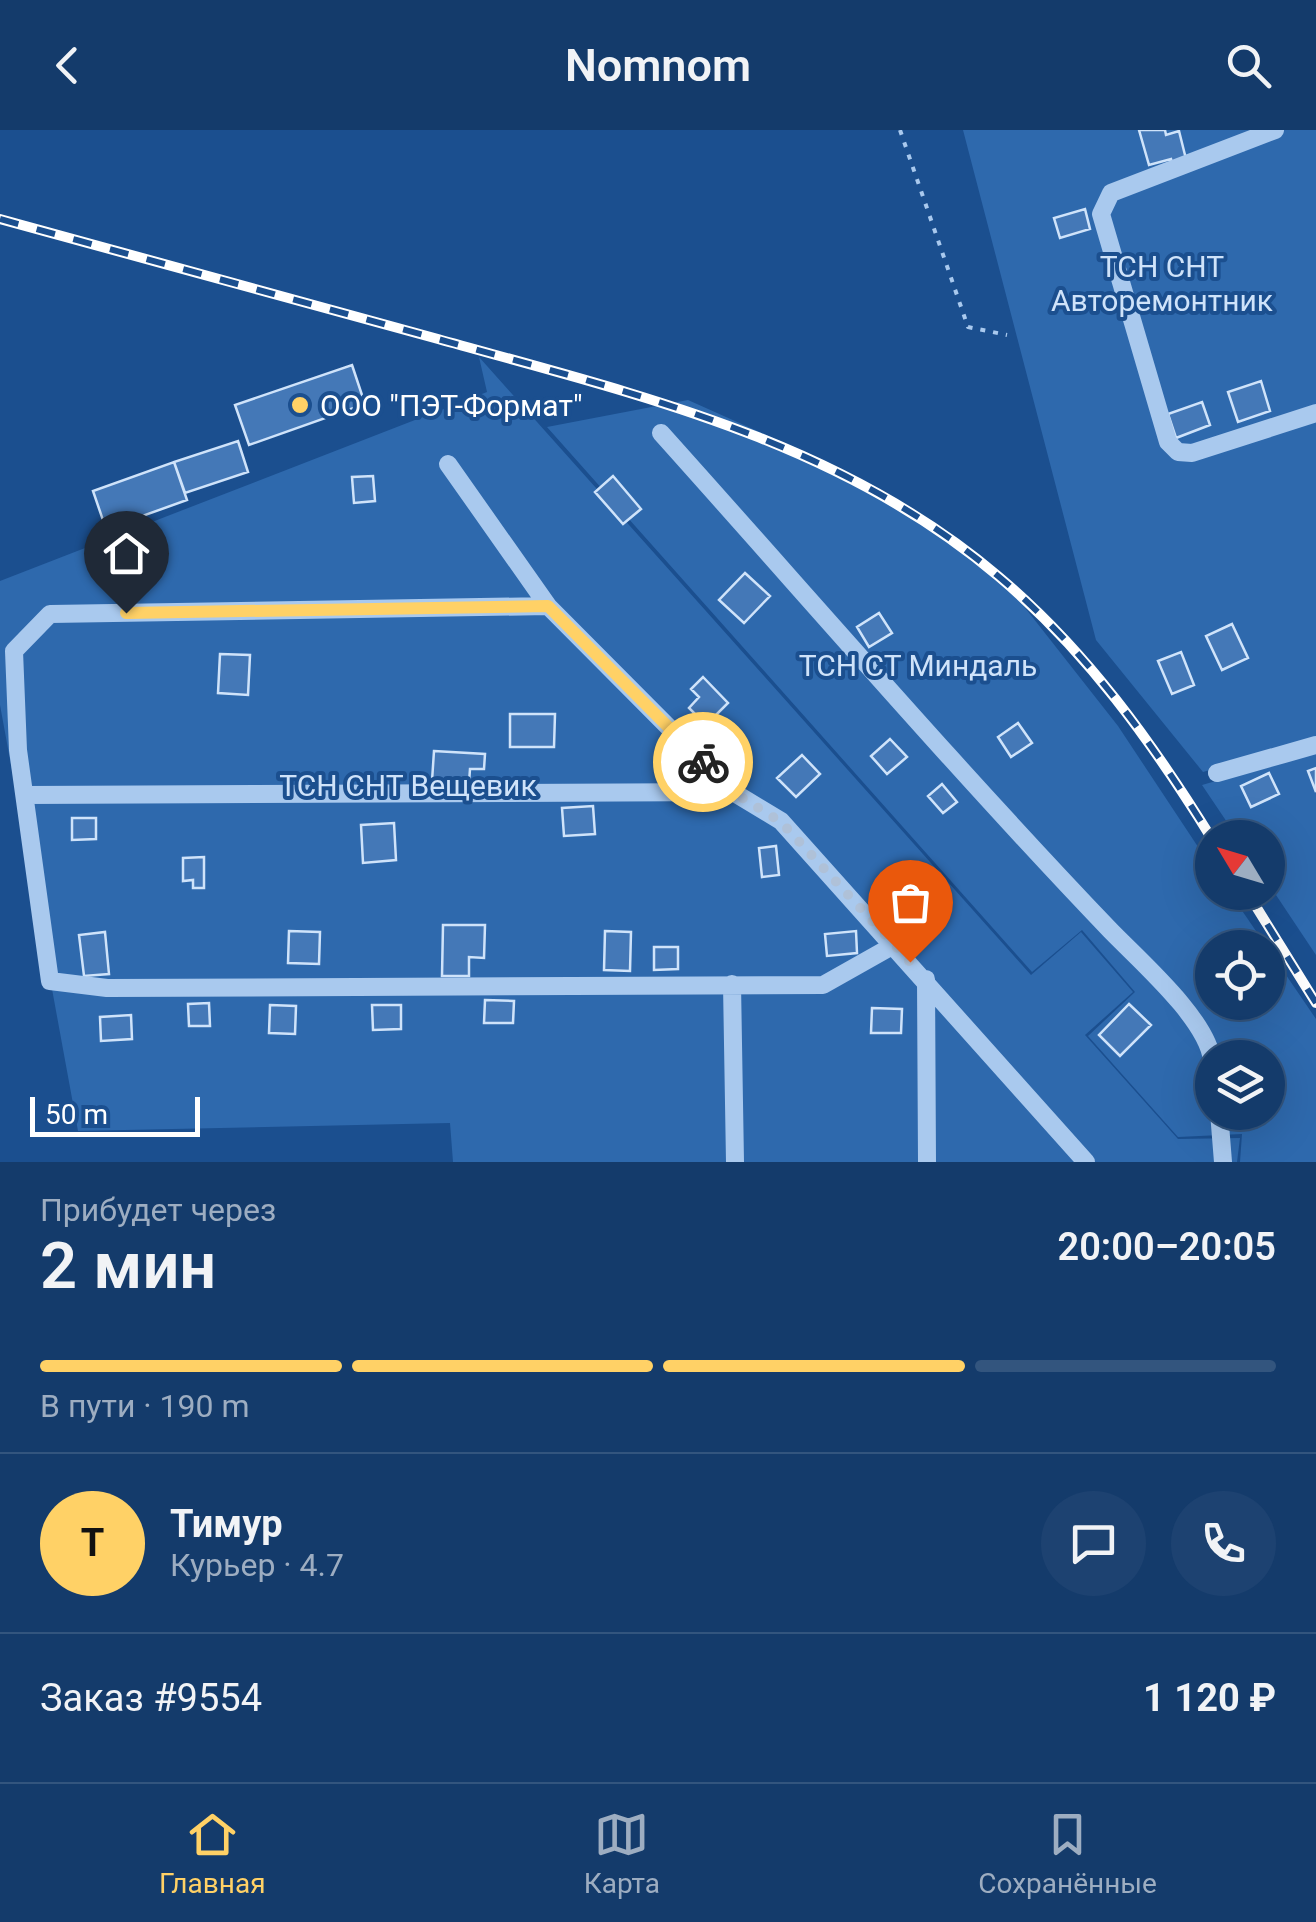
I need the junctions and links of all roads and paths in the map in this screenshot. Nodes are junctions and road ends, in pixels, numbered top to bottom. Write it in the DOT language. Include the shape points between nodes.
graph roads {
  1 [pos="900,130"];
  2 [pos="1275,130"];
  3 [pos="1007,335"];
  4 [pos="1316,413"];
  5 [pos="661,433"];
  6 [pos="448,464"];
  7 [pos="548,606"];
  8 [pos="1316,744"];
  9 [pos="1216,773"];
  10 [pos="733,792"];
  11 [pos="25,795"];
  12 [pos="894,944"];
  13 [pos="926,980"];
  14 [pos="732,984"];
  15 [pos="1207,1040"];
  16 [pos="1220,1130"];
  17 [pos="735,1162"];
  18 [pos="927,1162"];
  19 [pos="1086,1162"];
  20 [pos="1222,1162"];
  1 -- 3 [label="path" via="968,327"];
  2 -- 4 [label="street" via="1111,193 1100,214 1168,442 1178,452"];
  5 -- 15 [label="street"];
  6 -- 7 [label="street"];
  7 -- 10 [label="street"];
  7 -- 11 [label="street" via="50,614 14,650"];
  8 -- 9 [label="street"];
  10 -- 11 [label="street"];
  10 -- 12 [label="street" via="781,822"];
  11 -- 14 [label="street" via="50,981 107,988"];
  12 -- 13 [label="street"];
  12 -- 14 [label="street" via="824,986"];
  13 -- 18 [label="street"];
  13 -- 19 [label="street"];
  14 -- 17 [label="street"];
  16 -- 20 [label="street"];
}
